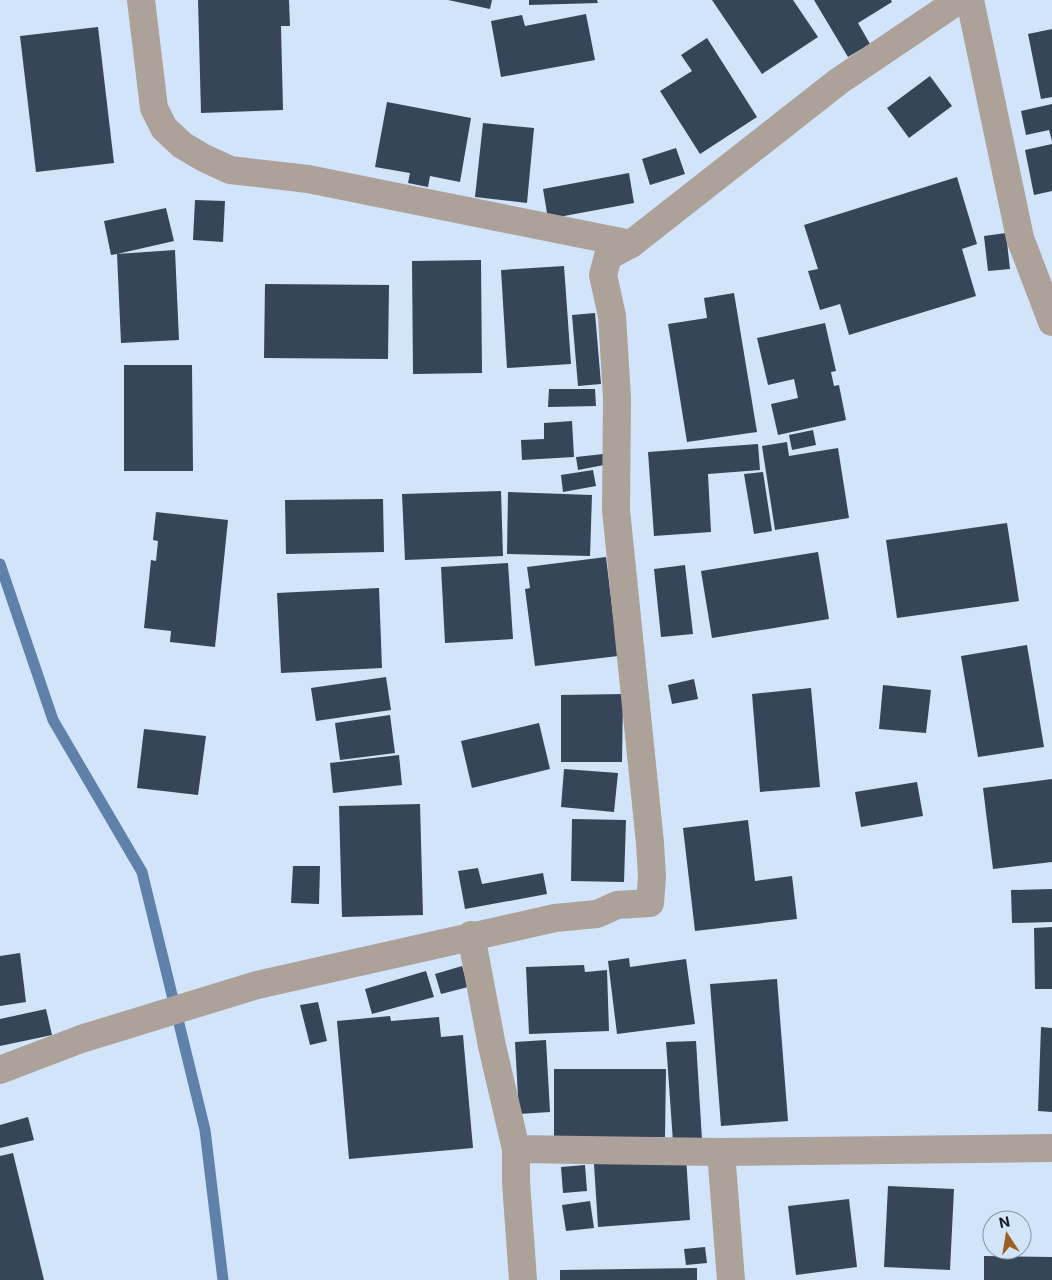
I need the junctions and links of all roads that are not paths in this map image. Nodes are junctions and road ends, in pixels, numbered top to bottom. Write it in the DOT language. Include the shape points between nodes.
graph roads {
  1 [pos="140,0"];
  2 [pos="959,0"];
  3 [pos="970,0"];
  4 [pos="631,244"];
  5 [pos="1052,322"];
  6 [pos="471,936"];
  7 [pos="0,1070"];
  8 [pos="1052,1148"];
  9 [pos="516,1149"];
  10 [pos="721,1152"];
  11 [pos="523,1280"];
  12 [pos="730,1280"];
  1 -- 4 [label="street" via="154,108 164,128 182,145 204,158 230,170 308,179"];
  2 -- 4 [label="street" via="839,81"];
  3 -- 5 [label="street" via="1020,238"];
  4 -- 6 [label="street" via="608,256 603,275 612,316 617,398 616,510 650,843 650,903 617,905 597,914 555,918"];
  6 -- 7 [label="street" via="257,985 81,1039"];
  6 -- 9 [label="street"];
  8 -- 10 [label="street"];
  9 -- 10 [label="street"];
  9 -- 11 [label="street"];
  10 -- 12 [label="street"];
}
